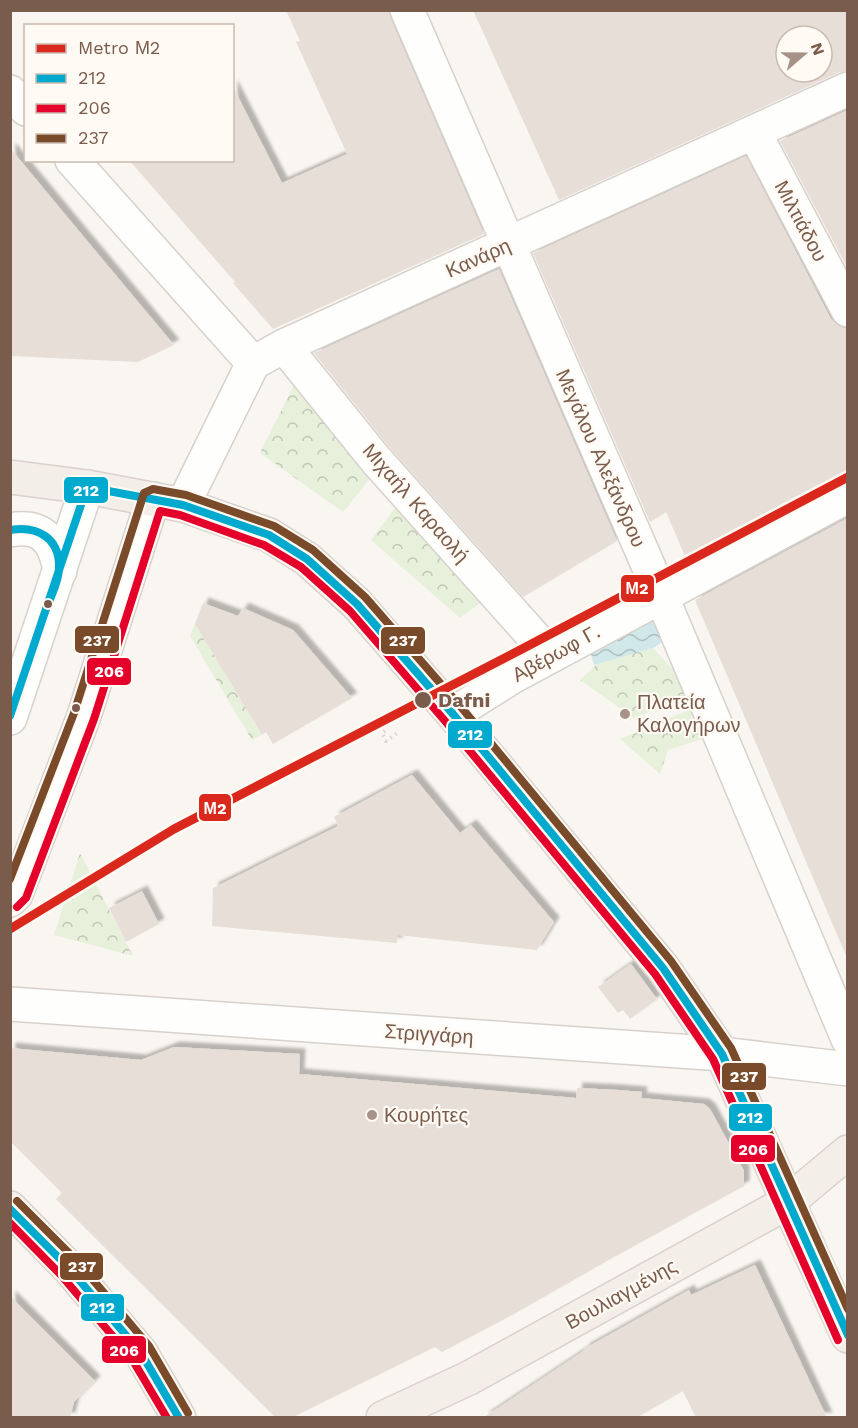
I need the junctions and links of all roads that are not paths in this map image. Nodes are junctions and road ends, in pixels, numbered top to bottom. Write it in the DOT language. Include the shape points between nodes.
graph roads {
  1 [pos="407,10"];
  2 [pos="848,89"];
  3 [pos="10,92"];
  4 [pos="24,107"];
  5 [pos="754,132"];
  6 [pos="74,162"];
  7 [pos="509,245"];
  8 [pos="848,310"];
  9 [pos="284,346"];
  10 [pos="254,363"];
  11 [pos="13,484"];
  12 [pos="87,488"];
  13 [pos="848,496"];
  14 [pos="168,502"];
  15 [pos="10,530"];
  16 [pos="60,571"];
  17 [pos="661,595"];
  18 [pos="551,656"];
  19 [pos="453,714"];
  20 [pos="10,718"];
  21 [pos="10,900"];
  22 [pos="10,1004"];
  23 [pos="848,1039"];
  24 [pos="722,1054"];
  25 [pos="848,1069"];
  26 [pos="848,1152"];
  27 [pos="788,1202"];
  28 [pos="10,1208"];
  29 [pos="848,1336"];
  30 [pos="179,1418"];
  31 [pos="383,1418"];
  1 -- 7 [label="street, Μεγάλου Αλεξάνδρου"];
  2 -- 5 [label="street, Κανάρη"];
  3 -- 4 [label="street"];
  5 -- 7 [label="street, Κανάρη"];
  5 -- 8 [label="street, Μιλτιάδου"];
  6 -- 10 [label="street"];
  7 -- 9 [label="street, Κανάρη"];
  7 -- 17 [label="street, Μεγάλου Αλεξάνδρου"];
  9 -- 10 [label="street, Κανάρη"];
  9 -- 18 [label="street, Μιχαήλ Καραολή" via="376,460"];
  10 -- 14 [label="street"];
  11 -- 12 [label="main road"];
  12 -- 14 [label="main road"];
  12 -- 16 [label="street"];
  13 -- 17 [label="street, Αβέρωφ Γ."];
  14 -- 19 [label="main road" via="269,535 307,559 357,604"];
  14 -- 21 [label="street" via="16,894"];
  15 -- 16 [label="street" via="39,532 57,553"];
  16 -- 20 [label="street"];
  17 -- 18 [label="street, Αβέρωφ Γ."];
  17 -- 23 [label="street, Μεγάλου Αλεξάνδρου"];
  18 -- 19 [label="street, Αβέρωφ Γ."];
  19 -- 24 [label="main road" via="663,968"];
  22 -- 24 [label="street, Στριγγάρη"];
  24 -- 25 [label="street, Στριγγάρη"];
  24 -- 27 [label="main road"];
  26 -- 27 [label="main road, Βουλιαγμένης"];
  27 -- 29 [label="main road"];
  27 -- 31 [label="main road, Βουλιαγμένης" via="469,1378"];
  28 -- 30 [label="main road" via="69,1268 141,1353"];
}
